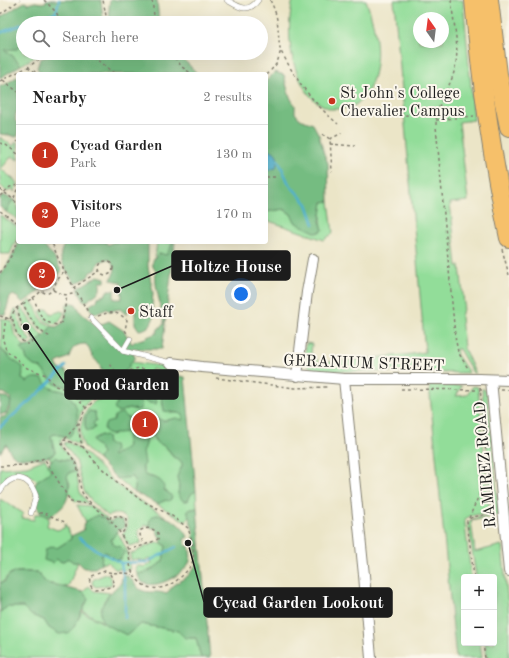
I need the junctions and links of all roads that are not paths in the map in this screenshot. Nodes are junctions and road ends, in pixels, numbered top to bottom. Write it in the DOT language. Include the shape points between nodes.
graph roads {
  1 [pos="228,0"];
  2 [pos="258,0"];
  3 [pos="474,0"];
  4 [pos="489,0"];
  5 [pos="509,127"];
  6 [pos="485,132"];
  7 [pos="509,136"];
  8 [pos="509,238"];
  9 [pos="313,259"];
  10 [pos="91,318"];
  11 [pos="130,339"];
  12 [pos="124,351"];
  13 [pos="170,363"];
  14 [pos="297,376"];
  15 [pos="344,379"];
  16 [pos="491,380"];
  17 [pos="509,380"];
  18 [pos="0,491"];
  19 [pos="31,513"];
  20 [pos="509,571"];
  21 [pos="371,658"];
  1 -- 2 [label="lane" via="238,7 245,8 253,6"];
  3 -- 6 [label="highway"];
  4 -- 5 [label="highway" via="498,74"];
  5 -- 6 [label="highway"];
  6 -- 7 [label="highway"];
  6 -- 8 [label="highway"];
  9 -- 14 [label="street"];
  10 -- 12 [label="lane"];
  11 -- 12 [label="lane"];
  12 -- 13 [label="lane"];
  13 -- 14 [label="street, GERANIUM STREET"];
  14 -- 15 [label="street, GERANIUM STREET"];
  15 -- 16 [label="street, GERANIUM STREET"];
  15 -- 21 [label="street"];
  16 -- 17 [label="street, GERANIUM STREET"];
  16 -- 20 [label="street, RAMIREZ ROAD"];
  18 -- 19 [label="lane" via="8,481 22,479 30,483 36,496"];
}
